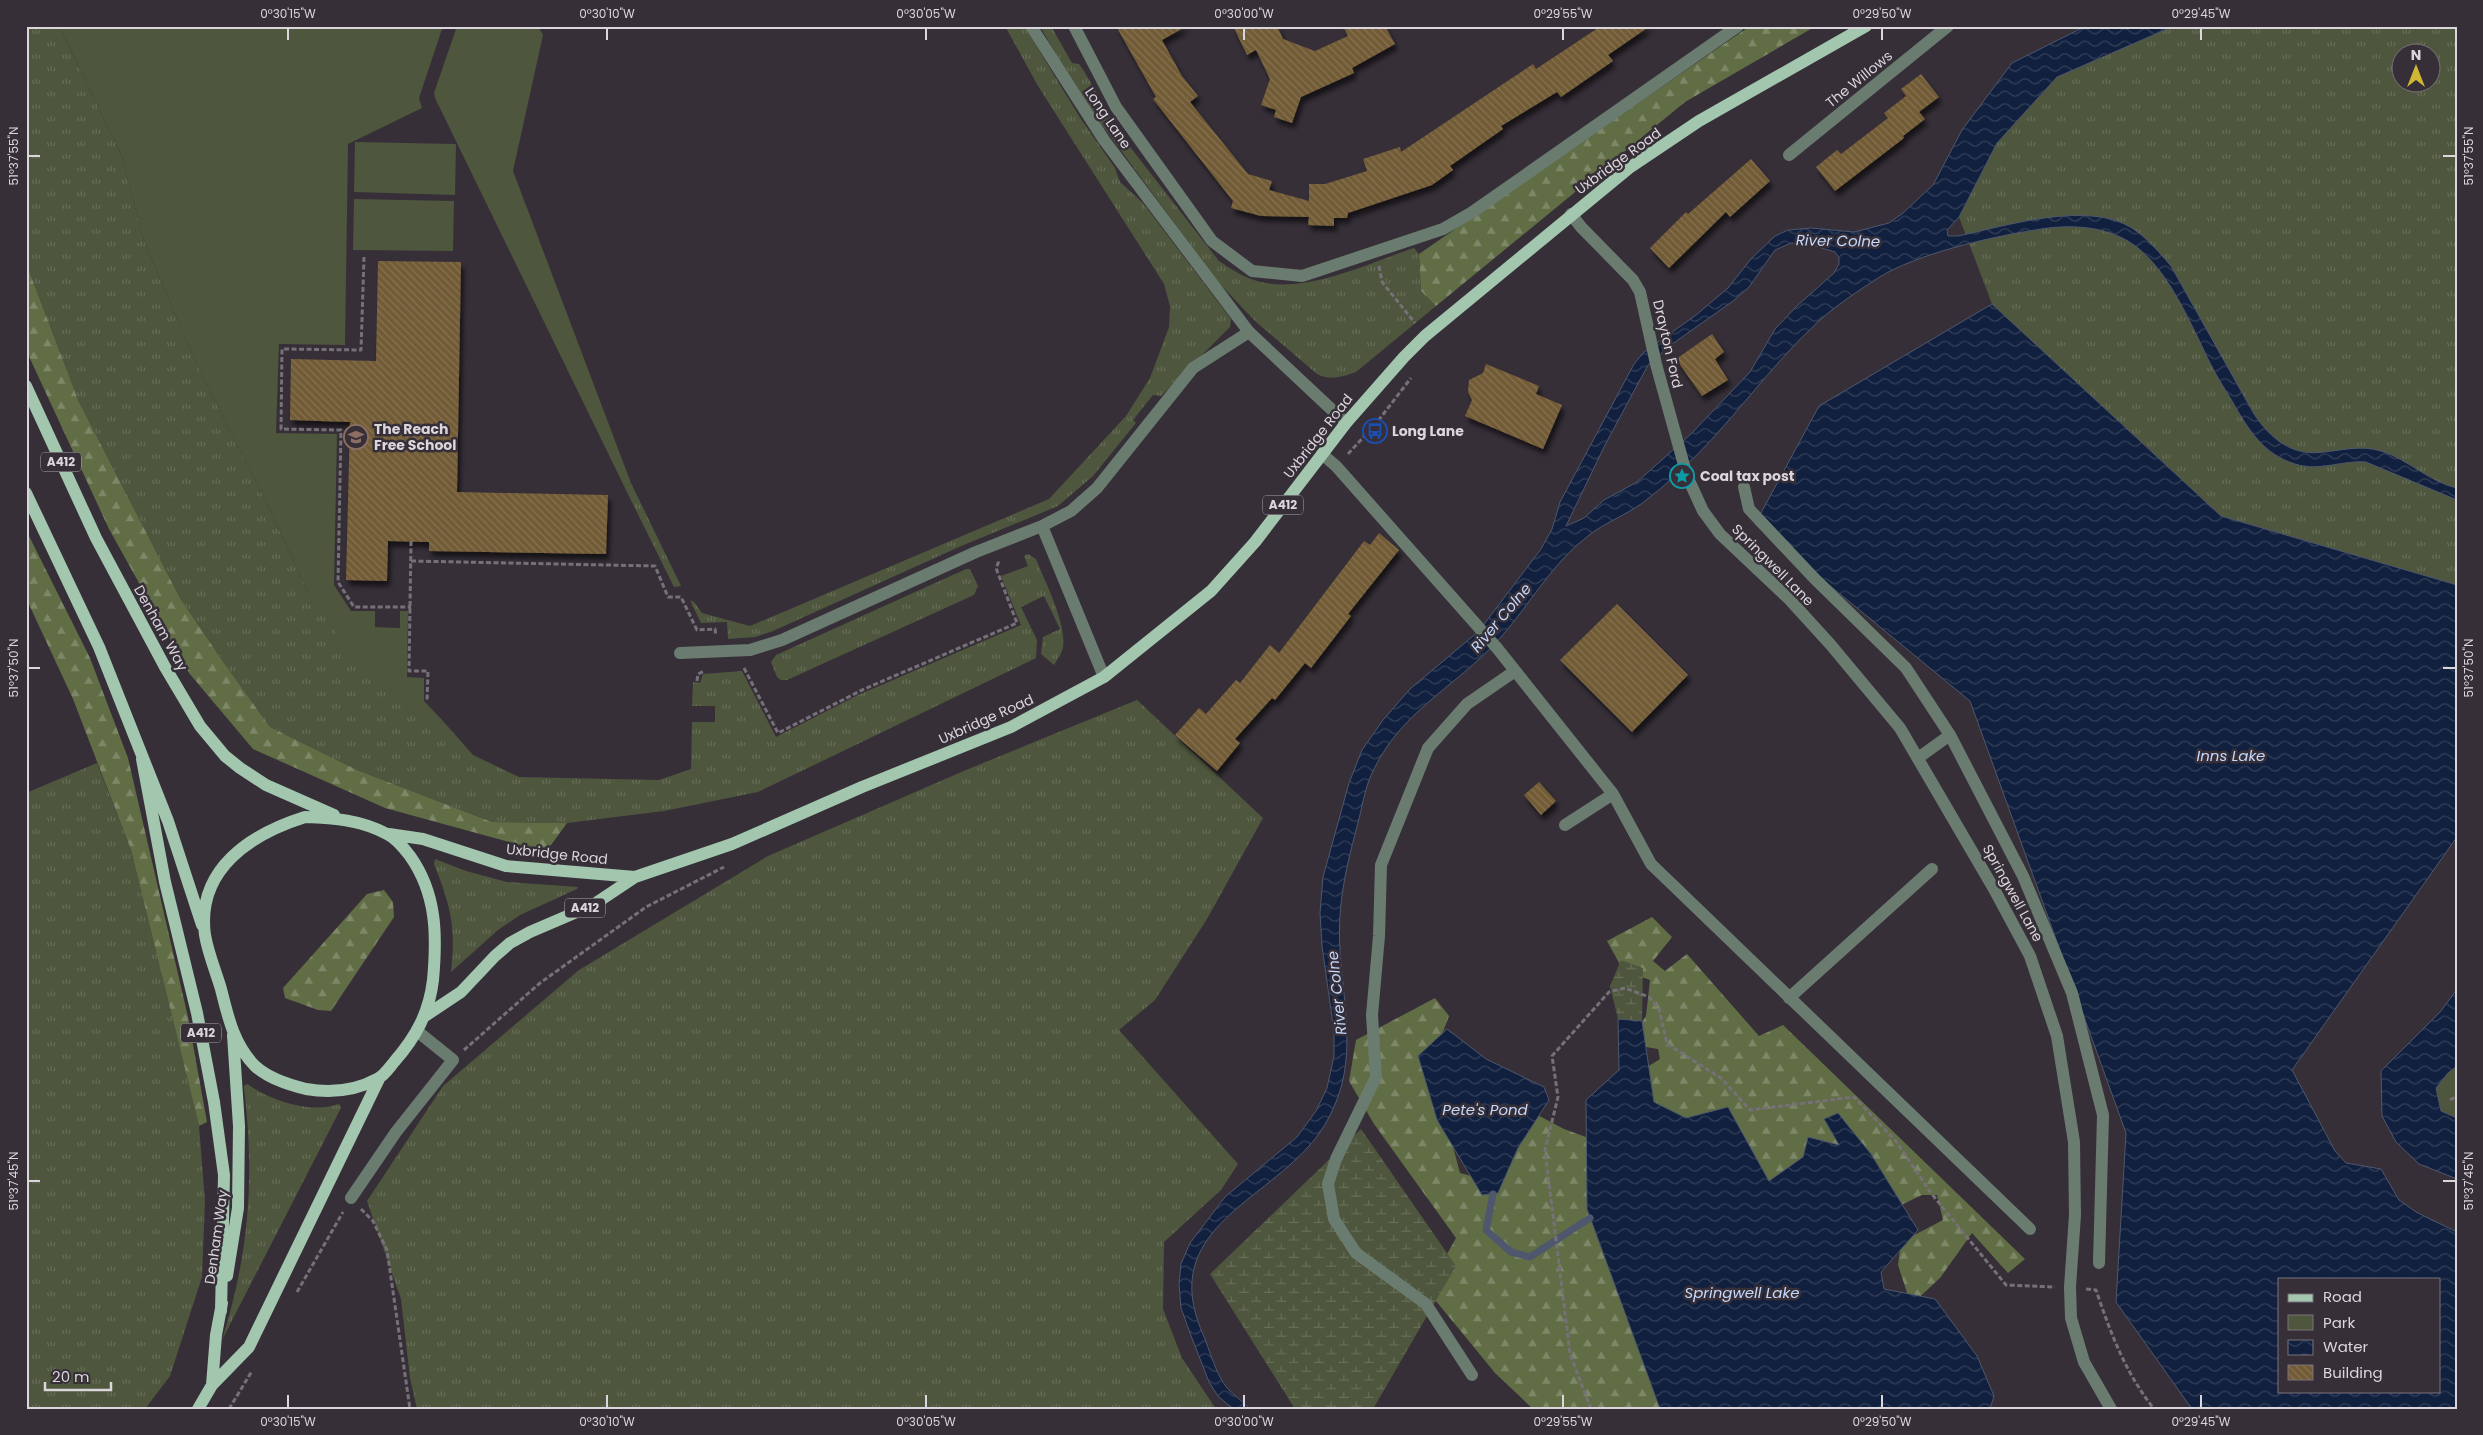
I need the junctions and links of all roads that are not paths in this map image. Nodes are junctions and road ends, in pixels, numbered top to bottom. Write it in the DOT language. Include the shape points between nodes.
graph roads {
  1 [pos="1031,26"];
  2 [pos="1074,26"];
  3 [pos="1738,26"];
  4 [pos="1866,26"];
  5 [pos="1948,26"];
  6 [pos="1789,155"];
  7 [pos="1571,214"];
  8 [pos="1248,332"];
  9 [pos="26,386"];
  10 [pos="1346,423"];
  11 [pos="1322,454"];
  12 [pos="1687,476"];
  13 [pos="1744,487"];
  14 [pos="26,493"];
  15 [pos="1042,526"];
  16 [pos="680,653"];
  17 [pos="1515,671"];
  18 [pos="1104,677"];
  19 [pos="1950,735"];
  20 [pos="1918,758"];
  21 [pos="142,759"];
  22 [pos="1613,794"];
  23 [pos="344,819"];
  24 [pos="1565,825"];
  25 [pos="389,834"];
  26 [pos="1932,869"];
  27 [pos="635,878"];
  28 [pos="205,935"];
  29 [pos="1789,998"];
  30 [pos="425,1016"];
  31 [pos="417,1031"];
  32 [pos="233,1033"];
  33 [pos="379,1078"];
  34 [pos="351,1198"];
  35 [pos="2030,1229"];
  36 [pos="2099,1263"];
  37 [pos="221,1311"];
  38 [pos="1472,1375"];
  39 [pos="212,1385"];
  40 [pos="198,1409"];
  41 [pos="2111,1409"];
  1 -- 8 [label="street, Long Lane" via="1104,140"];
  2 -- 3 [label="street, Long Lane" via="1116,107 1212,241 1252,271 1302,276 1442,229 1471,213"];
  4 -- 7 [label="main road, Uxbridge Road / A412" via="1699,121 1629,168"];
  5 -- 6 [label="street, The Willows"];
  7 -- 10 [label="main road, Uxbridge Road / A412" via="1425,336"];
  7 -- 12 [label="street, Drayton Ford" via="1633,280 1646,309 1656,364"];
  8 -- 10 [label="street, Long Lane"];
  8 -- 15 [label="street" via="1192,368 1097,488 1071,511"];
  9 -- 23 [label="main road, Denham Way / A412" via="96,538 165,667 205,732 225,756 266,785"];
  10 -- 11 [label="main road, Uxbridge Road / A412"];
  11 -- 17 [label="street"];
  11 -- 18 [label="main road, Uxbridge Road / A412" via="1255,542 1211,591"];
  12 -- 20 [label="street, Springwell Lane" via="1703,512 1720,534 1836,650 1900,728"];
  13 -- 19 [label="street" via="1749,509 1906,668"];
  14 -- 21 [label="main road, A412" via="99,647"];
  15 -- 16 [label="street" via="976,552 782,640 750,650"];
  15 -- 18 [label="street"];
  17 -- 22 [label="street"];
  17 -- 38 [label="street" via="1467,704 1428,748 1381,865 1372,1015 1376,1077 1336,1159 1328,1184 1334,1219 1356,1253 1426,1304"];
  18 -- 27 [label="main road, Uxbridge Road / A412" via="1011,727 732,844"];
  19 -- 20 [label="street"];
  19 -- 36 [label="street" via="2023,876 2072,993 2103,1115"];
  20 -- 41 [label="street, Springwell Lane" via="2030,956 2048,1003 2064,1071 2074,1142 2071,1318 2084,1362"];
  21 -- 28 [label="main road, A412" via="168,821"];
  21 -- 37 [label="main road, A412" via="165,882 214,1102 224,1175"];
  22 -- 24 [label="street"];
  22 -- 29 [label="street" via="1652,864"];
  23 -- 25 [label="main road, Uxbridge Road"];
  23 -- 28 [label="main road" via="305,817 264,832 237,850 213,884 206,908"];
  25 -- 27 [label="main road, Uxbridge Road / A412" via="423,840 506,866"];
  25 -- 30 [label="main road" via="414,862 429,891 432,906 436,945"];
  26 -- 29 [label="street"];
  27 -- 30 [label="main road, Uxbridge Road / A412" via="593,905 510,943 462,992"];
  28 -- 32 [label="main road"];
  29 -- 35 [label="street"];
  30 -- 31 [label="main road"];
  31 -- 33 [label="main road"];
  31 -- 34 [label="street" via="452,1060 396,1132"];
  32 -- 33 [label="main road" via="256,1066 270,1076 300,1087 337,1091"];
  32 -- 37 [label="main road, Denham Way / A412" via="239,1126 238,1208"];
  33 -- 39 [label="main road, Denham Way / A412" via="249,1348"];
  37 -- 39 [label="main road, Denham Way / A412"];
  39 -- 40 [label="main road, Denham Way / A412"];
}
